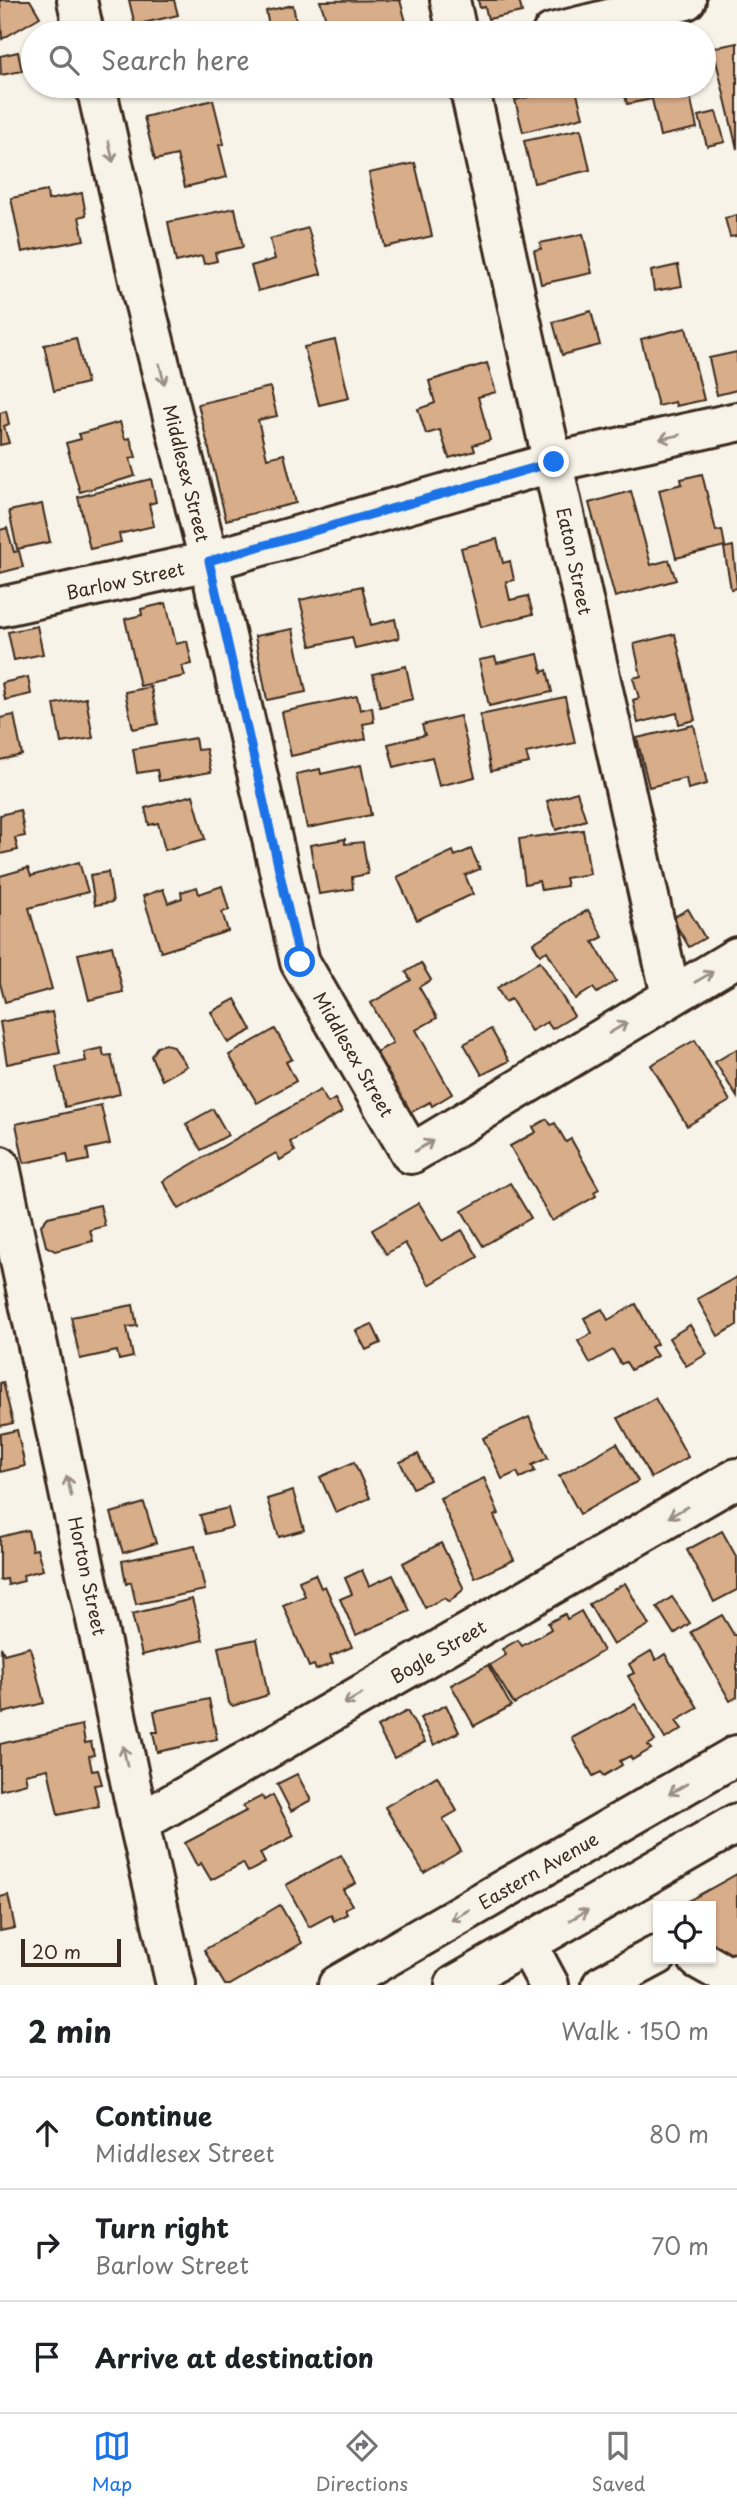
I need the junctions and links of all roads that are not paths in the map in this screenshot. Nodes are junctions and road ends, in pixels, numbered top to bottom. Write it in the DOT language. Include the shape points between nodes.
graph roads {
  1 [pos="77,0"];
  2 [pos="450,0"];
  3 [pos="686,0"];
  4 [pos="82,21"];
  5 [pos="454,21"];
  6 [pos="601,21"];
  7 [pos="99,98"];
  8 [pos="472,98"];
  9 [pos="737,422"];
  10 [pos="554,462"];
  11 [pos="209,561"];
  12 [pos="0,607"];
  13 [pos="737,957"];
  14 [pos="671,996"];
  15 [pos="0,1167"];
  16 [pos="737,1478"];
  17 [pos="737,1755"];
  18 [pos="139,1823"];
  19 [pos="737,1824"];
  20 [pos="527,1944"];
  21 [pos="653,1958"];
  22 [pos="707,1964"];
  23 [pos="737,1973"];
  24 [pos="468,1982"];
  25 [pos="176,1985"];
  26 [pos="338,1985"];
  27 [pos="548,1985"];
  28 [pos="602,1985"];
  1 -- 4 [label="street"];
  2 -- 5 [label="street"];
  3 -- 6 [label="street"];
  7 -- 11 [label="street, Middlesex Street, one-way" via="139,285"];
  8 -- 10 [label="street, Eaton Street"];
  9 -- 10 [label="street, Barlow Street, one-way"];
  10 -- 11 [label="street, Barlow Street"];
  10 -- 14 [label="street, Eaton Street"];
  11 -- 12 [label="street, Barlow Street"];
  11 -- 14 [label="street, Middlesex Street, one-way" via="300,962 411,1154"];
  14 -- 13 [label="street, one-way"];
  18 -- 15 [label="street, Horton Street, one-way"];
  16 -- 18 [label="street, Bogle Street, one-way"];
  17 -- 26 [label="street, Eastern Avenue, one-way"];
  18 -- 25 [label="street, Horton Street"];
  20 -- 19 [label="street, one-way"];
  20 -- 24 [label="street"];
  20 -- 27 [label="street"];
  21 -- 28 [label="street"];
  22 -- 23 [label="street" via="728,1976"];
}
